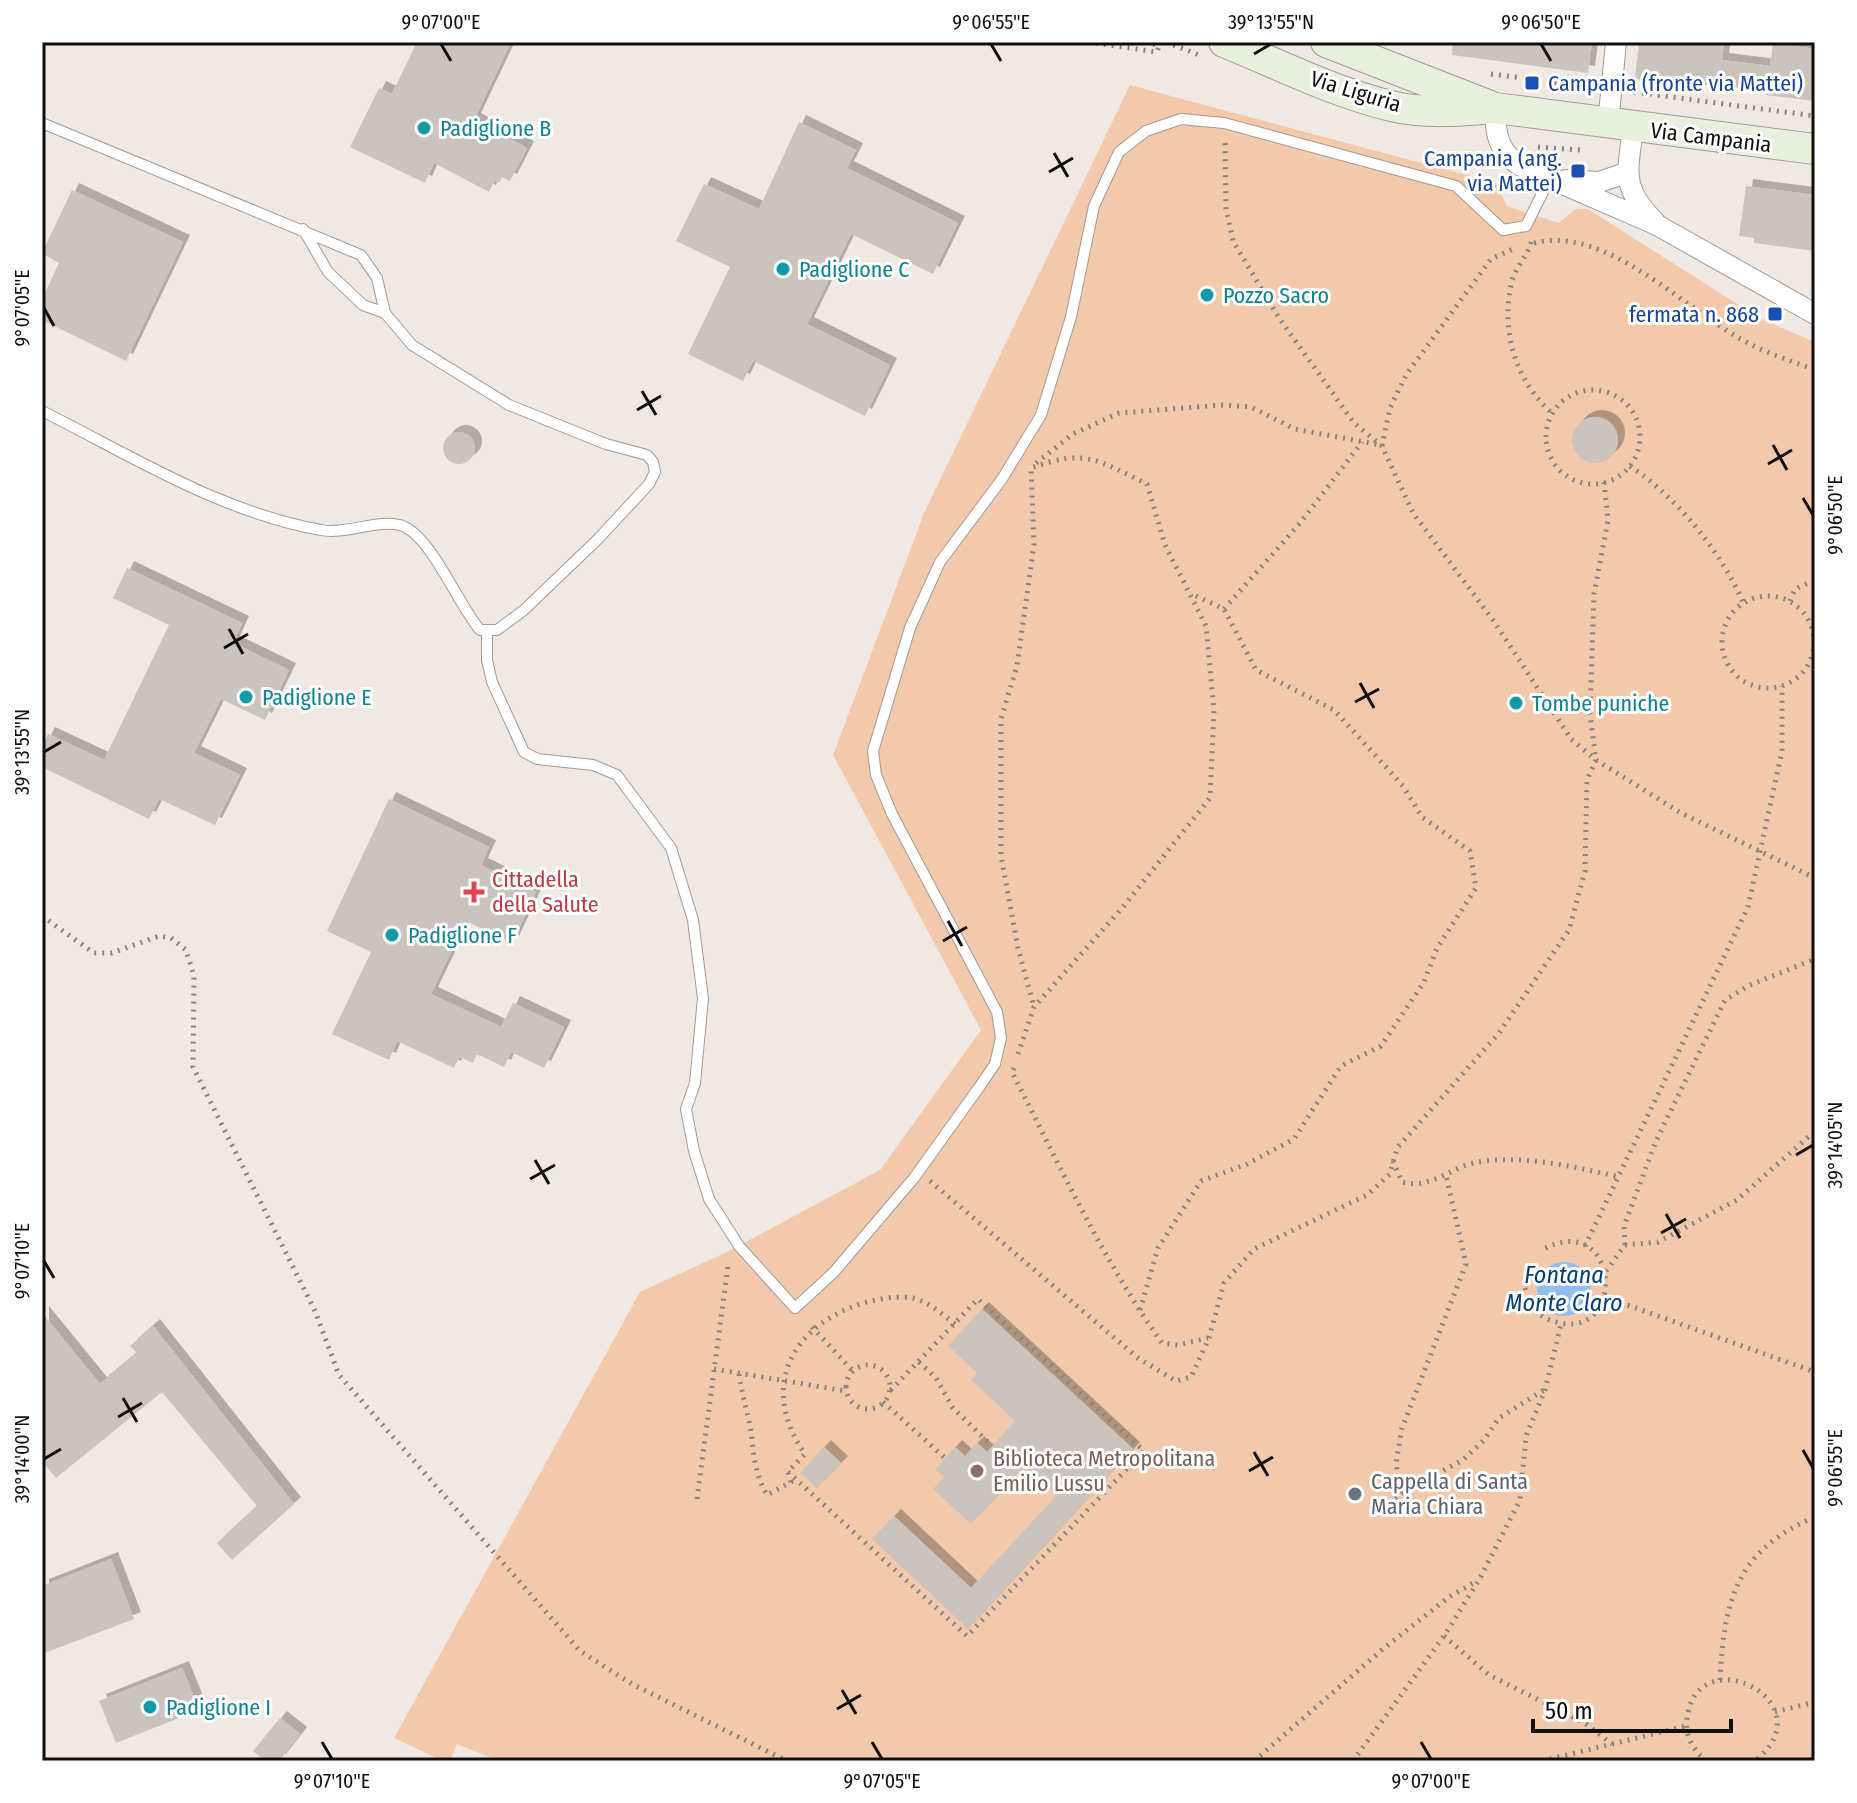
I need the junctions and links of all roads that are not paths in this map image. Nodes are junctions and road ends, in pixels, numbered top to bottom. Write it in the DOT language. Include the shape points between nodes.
graph roads {
  1 [pos="1224,42"];
  2 [pos="1326,42"];
  3 [pos="1616,42"];
  4 [pos="1495,108"];
  5 [pos="42,123"];
  6 [pos="1621,125"];
  7 [pos="1815,149"];
  8 [pos="1626,173"];
  9 [pos="1550,178"];
  10 [pos="1657,225"];
  11 [pos="303,229"];
  12 [pos="385,313"];
  13 [pos="1815,314"];
  14 [pos="42,411"];
  15 [pos="487,633"];
  1 -- 4 [label="street, Via Liguria" via="1394,107"];
  2 -- 4 [label="street, Via Liguria"];
  3 -- 6 [label="street"];
  4 -- 6 [label="street, Via Liguria"];
  4 -- 9 [label="street" via="1495,136 1509,158"];
  5 -- 11 [label="lane"];
  6 -- 7 [label="street, Via Campania"];
  6 -- 8 [label="street"];
  8 -- 9 [label="street" via="1585,183"];
  8 -- 10 [label="street" via="1641,208"];
  9 -- 10 [label="street"];
  9 -- 15 [label="lane" via="1526,226 1503,230 1456,186 1224,123 1181,119 1146,131 1119,152 1094,206 1071,317 1041,415 1015,460 940,562 910,628 873,751 876,775 892,814 997,1012 1001,1038 995,1064 919,1171 834,1272 795,1308 709,1199 694,1151 686,1109 695,1083 703,998 693,920 671,848 617,775 524,752 492,682"];
  10 -- 13 [label="street"];
  11 -- 12 [label="lane" via="328,272 363,305"];
  11 -- 12 [label="lane" via="361,255 377,278"];
  12 -- 15 [label="lane" via="412,345 509,405 647,455 653,462 649,484 598,539 524,610"];
  14 -- 15 [label="lane" via="190,488 275,517 324,531 399,525 421,540 474,624"];
}
